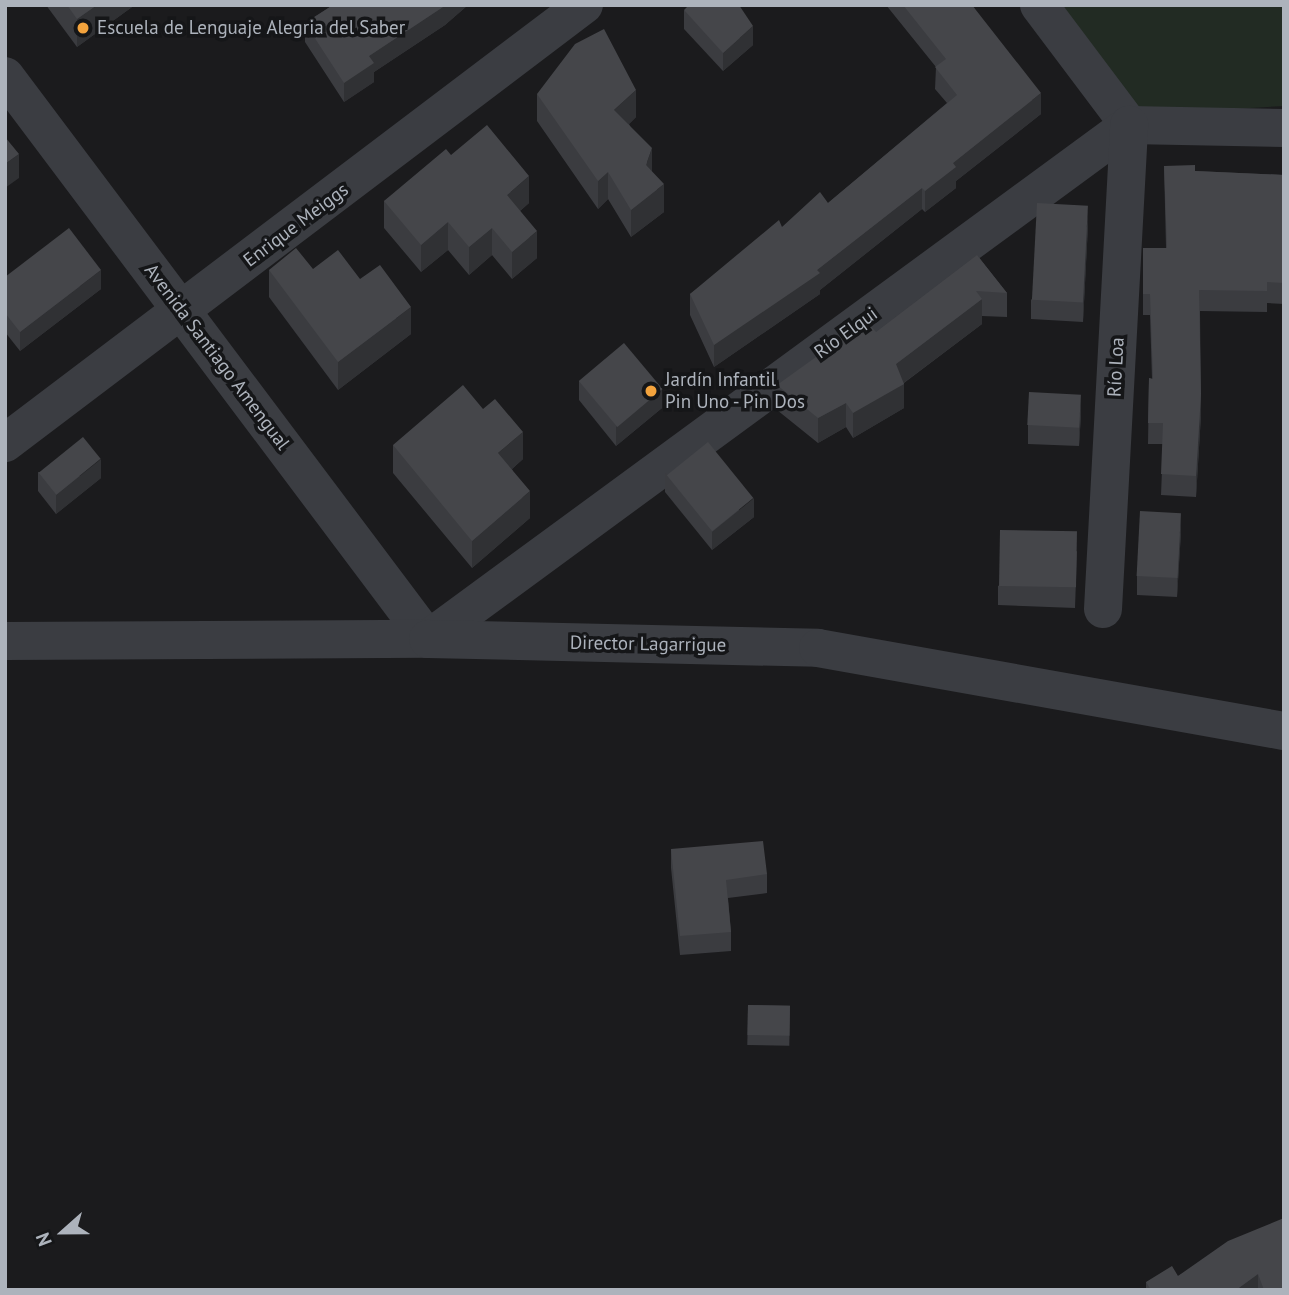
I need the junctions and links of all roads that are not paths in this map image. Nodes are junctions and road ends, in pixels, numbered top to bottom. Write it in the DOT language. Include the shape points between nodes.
graph roads {
  1 [pos="584,5"];
  2 [pos="1039,5"];
  3 [pos="5,76"];
  4 [pos="1129,125"];
  5 [pos="1284,128"];
  6 [pos="183,312"];
  7 [pos="5,443"];
  8 [pos="1103,609"];
  9 [pos="428,639"];
  10 [pos="5,641"];
  11 [pos="1284,731"];
  1 -- 6 [label="street, Enrique Meiggs"];
  2 -- 4 [label="street"];
  3 -- 6 [label="street, Avenida Santiago Amengual"];
  4 -- 5 [label="street"];
  4 -- 8 [label="street, Río Loa"];
  4 -- 9 [label="street, Río Elqui"];
  6 -- 7 [label="street, Enrique Meiggs"];
  6 -- 9 [label="street, Avenida Santiago Amengual"];
  9 -- 10 [label="street, Director Lagarrigue"];
  9 -- 11 [label="street, Director Lagarrigue" via="818,648"];
}
